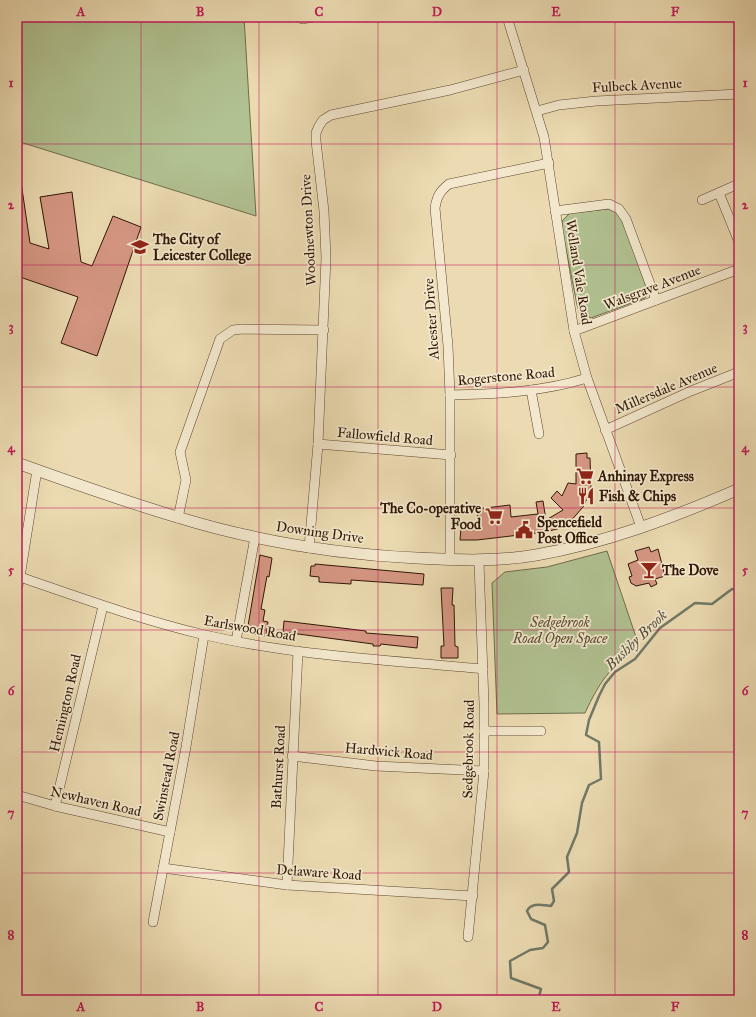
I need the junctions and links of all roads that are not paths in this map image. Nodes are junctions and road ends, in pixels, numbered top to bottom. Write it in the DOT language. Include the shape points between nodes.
graph roads {
  1 [pos="313,17"];
  2 [pos="507,17"];
  3 [pos="302,19"];
  4 [pos="524,70"];
  5 [pos="739,94"];
  6 [pos="537,111"];
  7 [pos="549,163"];
  8 [pos="736,186"];
  9 [pos="719,193"];
  10 [pos="702,200"];
  11 [pos="555,211"];
  12 [pos="739,242"];
  13 [pos="739,269"];
  14 [pos="656,300"];
  15 [pos="324,330"];
  16 [pos="574,331"];
  17 [pos="739,372"];
  18 [pos="587,378"];
  19 [pos="532,390"];
  20 [pos="450,395"];
  21 [pos="605,430"];
  22 [pos="539,434"];
  23 [pos="318,444"];
  24 [pos="451,455"];
  25 [pos="17,463"];
  26 [pos="37,470"];
  27 [pos="739,489"];
  28 [pos="178,518"];
  29 [pos="640,527"];
  30 [pos="255,537"];
  31 [pos="309,548"];
  32 [pos="450,560"];
  33 [pos="479,562"];
  34 [pos="20,577"];
  35 [pos="17,589"];
  36 [pos="102,606"];
  37 [pos="204,635"];
  38 [pos="236,640"];
  39 [pos="298,651"];
  40 [pos="483,669"];
  41 [pos="541,730"];
  42 [pos="484,731"];
  43 [pos="292,756"];
  44 [pos="484,771"];
  45 [pos="17,795"];
  46 [pos="55,806"];
  47 [pos="170,832"];
  48 [pos="163,868"];
  49 [pos="287,885"];
  50 [pos="473,896"];
  51 [pos="153,922"];
  52 [pos="468,937"];
  1 -- 3 [label="street"];
  2 -- 4 [label="street, Welland Vale Road"];
  4 -- 6 [label="street, Welland Vale Road"];
  4 -- 15 [label="street, Woodnewton Drive" via="450,90 341,112 323,120 316,133 326,258"];
  5 -- 6 [label="street, Fulbeck Avenue" via="596,101 559,105"];
  6 -- 7 [label="street, Welland Vale Road"];
  7 -- 11 [label="street, Welland Vale Road"];
  7 -- 20 [label="street, Alcester Drive" via="449,184 440,191 437,198 435,208"];
  8 -- 9 [label="street"];
  9 -- 10 [label="street"];
  9 -- 12 [label="street"];
  11 -- 14 [label="street" via="609,204 619,209 626,219"];
  11 -- 16 [label="street, Welland Vale Road"];
  13 -- 14 [label="street, Walsgrave Avenue"];
  14 -- 16 [label="street, Walsgrave Avenue"];
  15 -- 23 [label="street, Woodnewton Drive"];
  15 -- 28 [label="street" via="242,329 233,330 220,339 180,452 186,480"];
  16 -- 18 [label="street, Welland Vale Road"];
  17 -- 21 [label="street, Millersdale Avenue"];
  18 -- 19 [label="street, Rogerstone Road"];
  18 -- 21 [label="street, Welland Vale Road"];
  19 -- 20 [label="street, Rogerstone Road"];
  19 -- 22 [label="street"];
  20 -- 24 [label="street, Alcester Drive"];
  21 -- 29 [label="street, Welland Vale Road"];
  23 -- 24 [label="street, Fallowfield Road"];
  23 -- 31 [label="street, Woodnewton Drive"];
  24 -- 32 [label="street, Alcester Drive"];
  25 -- 26 [label="street, Downing Drive"];
  26 -- 28 [label="street, Downing Drive"];
  26 -- 34 [label="street"];
  27 -- 29 [label="street, Downing Drive"];
  28 -- 30 [label="street, Downing Drive"];
  29 -- 33 [label="street, Downing Drive" via="560,551"];
  30 -- 31 [label="street, Downing Drive"];
  30 -- 38 [label="street"];
  31 -- 32 [label="street, Downing Drive"];
  32 -- 33 [label="street, Downing Drive"];
  33 -- 40 [label="street, Sedgebrook Road"];
  34 -- 35 [label="street"];
  34 -- 36 [label="street, Earlswood Road"];
  36 -- 37 [label="street, Earlswood Road"];
  36 -- 46 [label="street, Hemington Road"];
  37 -- 38 [label="street, Earlswood Road"];
  37 -- 47 [label="street, Swinstead Road"];
  38 -- 39 [label="street, Earlswood Road"];
  39 -- 40 [label="street, Earlswood Road"];
  39 -- 43 [label="street, Bathurst Road"];
  40 -- 42 [label="street, Sedgebrook Road"];
  41 -- 42 [label="street"];
  42 -- 44 [label="street, Sedgebrook Road"];
  43 -- 44 [label="street, Hardwick Road" via="376,766"];
  43 -- 49 [label="street, Bathurst Road"];
  44 -- 50 [label="street, Sedgebrook Road"];
  45 -- 46 [label="street, Newhaven Road"];
  46 -- 47 [label="street, Newhaven Road"];
  47 -- 48 [label="street, Swinstead Road"];
  48 -- 49 [label="street, Delaware Road"];
  48 -- 51 [label="street, Swinstead Road"];
  49 -- 50 [label="street, Delaware Road"];
  50 -- 52 [label="street, Sedgebrook Road"];
}
